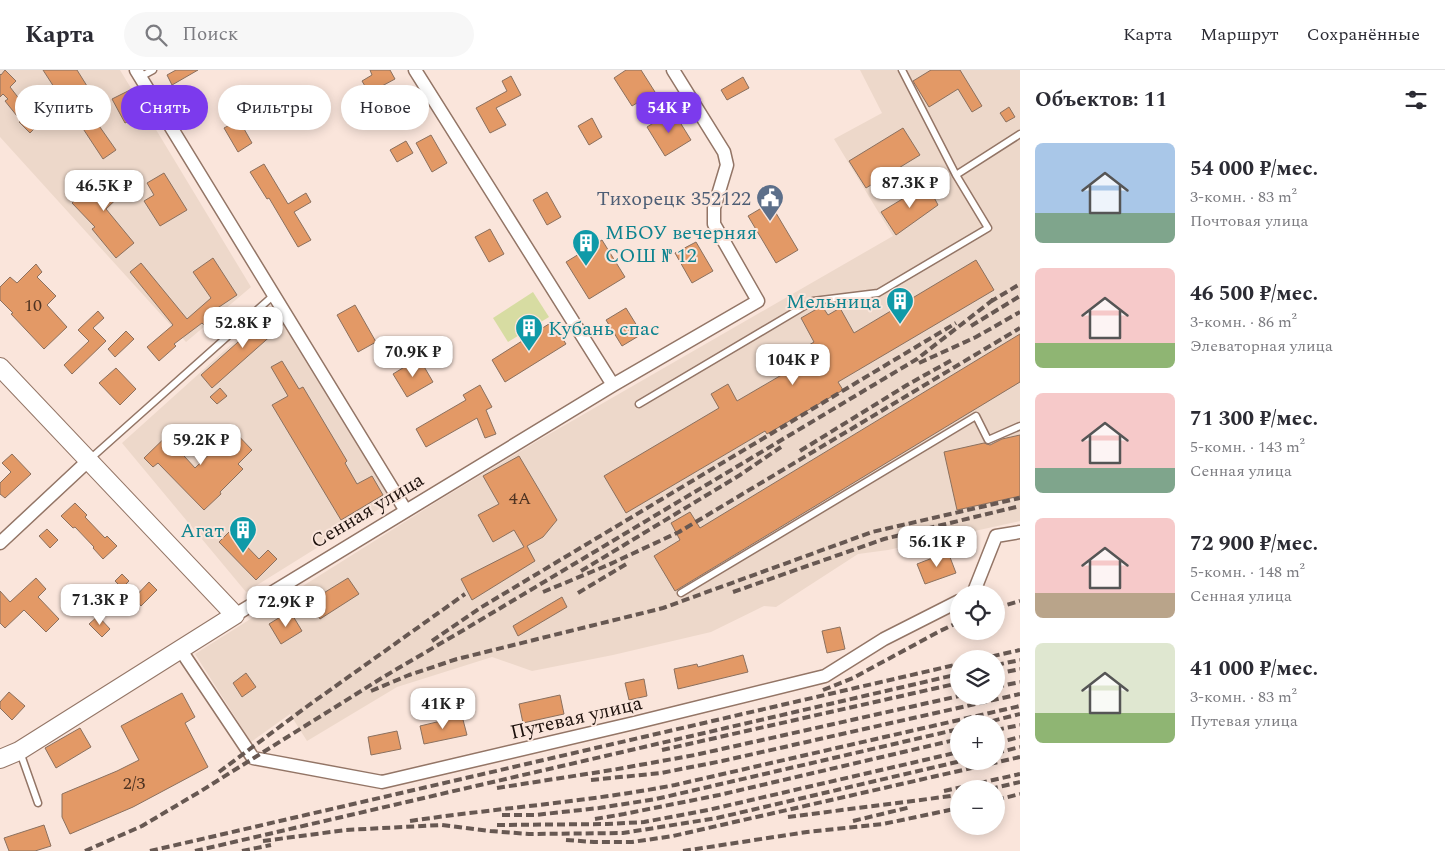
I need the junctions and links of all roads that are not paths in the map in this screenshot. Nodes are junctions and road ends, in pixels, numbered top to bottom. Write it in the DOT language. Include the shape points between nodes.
graph roads {
  1 [pos="153,70"];
  2 [pos="415,70"];
  3 [pos="673,70"];
  4 [pos="902,70"];
  5 [pos="138,73"];
  6 [pos="1020,134"];
  7 [pos="956,175"];
  8 [pos="274,295"];
  9 [pos="0,367"];
  10 [pos="613,386"];
  11 [pos="639,404"];
  12 [pos="1020,426"];
  13 [pos="89,460"];
  14 [pos="406,510"];
  15 [pos="1020,532"];
  16 [pos="0,543"];
  17 [pos="977,585"];
  18 [pos="681,593"];
  19 [pos="950,606"];
  20 [pos="235,615"];
  21 [pos="180,649"];
  22 [pos="19,750"];
  23 [pos="0,759"];
  24 [pos="38,803"];
  1 -- 5 [label="lane"];
  2 -- 10 [label="street"];
  3 -- 10 [label="street, Сенная улица" via="724,152 727,166 714,208 714,224 758,300"];
  4 -- 7 [label="lane"];
  5 -- 8 [label="street"];
  6 -- 7 [label="lane"];
  7 -- 11 [label="lane" via="988,228 878,293 813,301"];
  8 -- 13 [label="lane"];
  8 -- 14 [label="street"];
  9 -- 13 [label="street"];
  10 -- 14 [label="street, Сенная улица"];
  12 -- 18 [label="lane" via="988,440 976,416"];
  13 -- 16 [label="street"];
  13 -- 20 [label="street"];
  14 -- 20 [label="street, Сенная улица"];
  15 -- 17 [label="street" via="996,536"];
  19 -- 21 [label="street, Путевая улица" via="884,639 824,676 382,782 253,758"];
  20 -- 21 [label="street, Сенная улица"];
  21 -- 22 [label="street, Сенная улица"];
  22 -- 23 [label="street, Сенная улица"];
  22 -- 24 [label="lane"];
}
